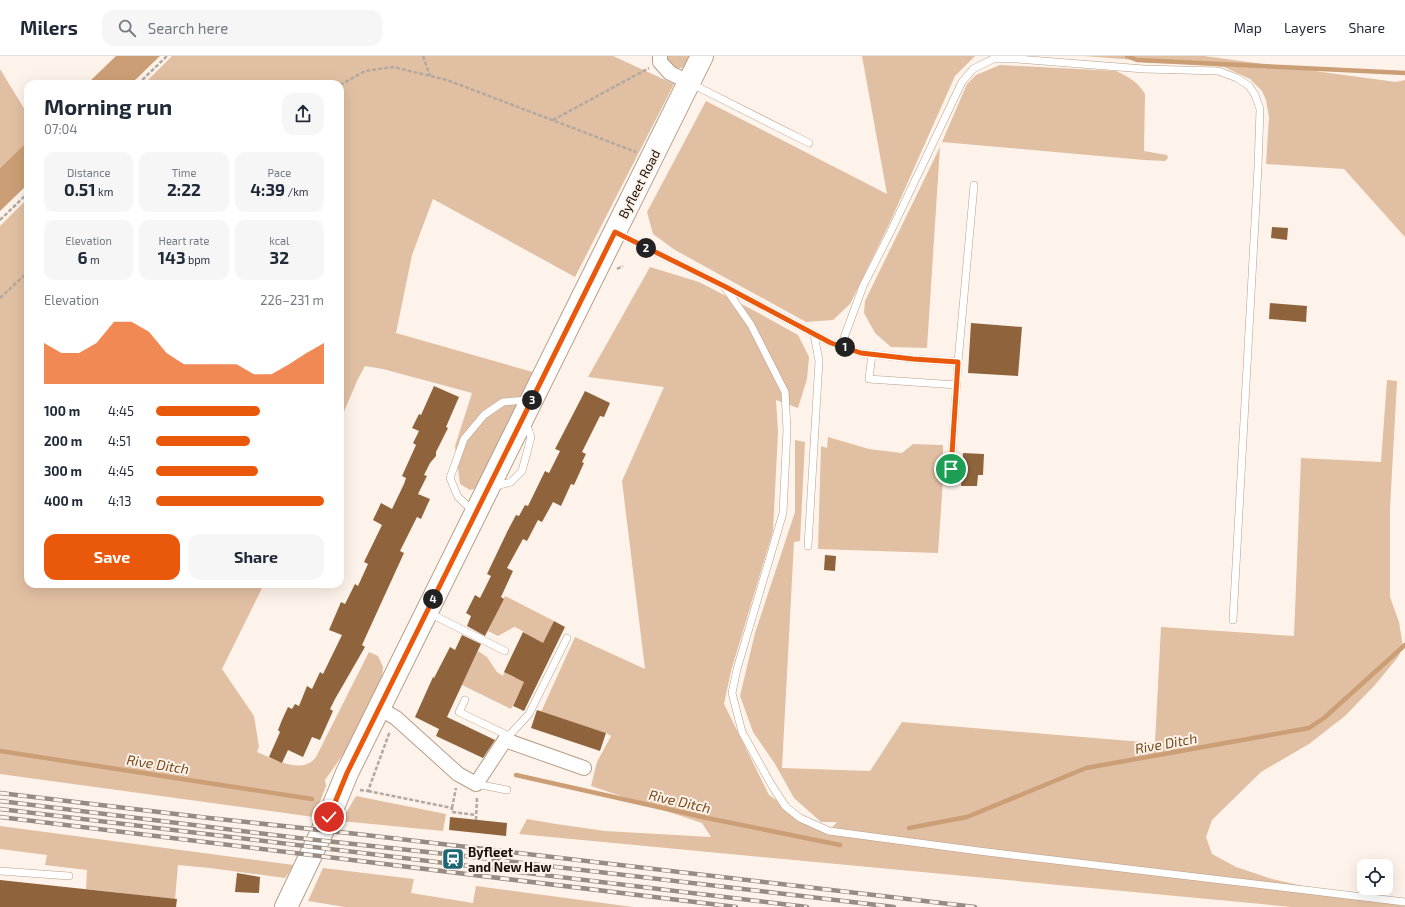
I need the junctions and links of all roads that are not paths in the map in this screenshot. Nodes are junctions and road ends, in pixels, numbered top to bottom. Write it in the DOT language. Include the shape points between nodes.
graph roads {
  1 [pos="702,56"];
  2 [pos="660,59"];
  3 [pos="689,82"];
  4 [pos="809,143"];
  5 [pos="974,185"];
  6 [pos="615,232"];
  7 [pos="724,286"];
  8 [pos="814,334"];
  9 [pos="841,346"];
  10 [pos="872,354"];
  11 [pos="958,362"];
  12 [pos="956,385"];
  13 [pos="527,409"];
  14 [pos="951,469"];
  15 [pos="475,514"];
  16 [pos="808,546"];
  17 [pos="427,612"];
  18 [pos="1233,620"];
  19 [pos="567,638"];
  20 [pos="505,651"];
  21 [pos="465,700"];
  22 [pos="379,708"];
  23 [pos="507,738"];
  24 [pos="584,768"];
  25 [pos="477,784"];
  26 [pos="507,790"];
  27 [pos="0,871"];
  28 [pos="69,876"];
  29 [pos="1405,902"];
  30 [pos="286,907"];
  1 -- 3 [label="main road, Byfleet Road"];
  2 -- 3 [label="street" via="670,73"];
  3 -- 4 [label="lane"];
  3 -- 6 [label="main road, Byfleet Road"];
  5 -- 11 [label="lane"];
  6 -- 7 [label="lane"];
  6 -- 13 [label="main road, Byfleet Road"];
  7 -- 8 [label="lane"];
  7 -- 29 [label="lane" via="750,325 784,392 787,430 783,513 732,693 742,732 785,806 800,818 829,831 979,852"];
  8 -- 9 [label="lane"];
  8 -- 16 [label="lane" via="819,361"];
  9 -- 10 [label="lane"];
  9 -- 18 [label="lane" via="863,286 962,82 973,69 993,59 1017,59 1218,72 1237,78 1249,86 1260,109"];
  10 -- 11 [label="lane"];
  10 -- 12 [label="lane" via="869,379"];
  11 -- 12 [label="lane"];
  12 -- 14 [label="lane"];
  13 -- 15 [label="main road, Byfleet Road"];
  13 -- 15 [label="lane" via="503,402 484,415 464,439 450,478 458,497"];
  15 -- 17 [label="main road, Byfleet Road"];
  17 -- 20 [label="lane"];
  17 -- 22 [label="main road, Byfleet Road"];
  19 -- 23 [label="lane" via="529,714"];
  21 -- 23 [label="lane" via="459,712"];
  22 -- 25 [label="street" via="396,718 458,774"];
  22 -- 30 [label="main road, Byfleet Road"];
  23 -- 24 [label="street"];
  23 -- 25 [label="street"];
  25 -- 26 [label="lane"];
  27 -- 28 [label="lane"];
}
